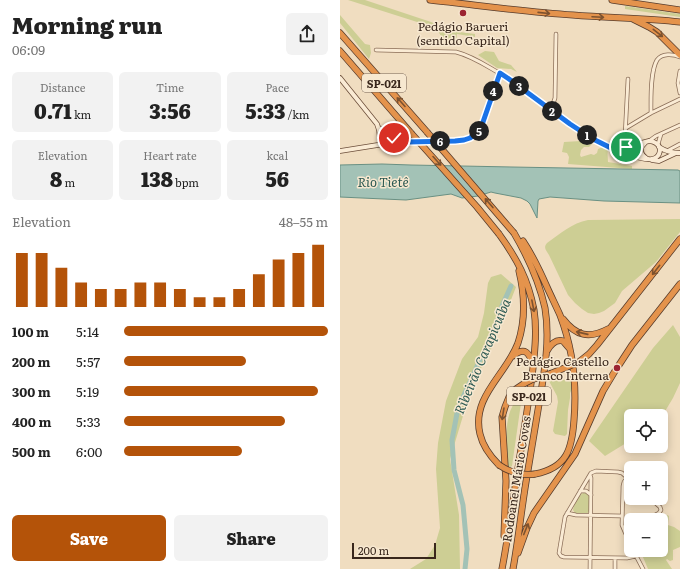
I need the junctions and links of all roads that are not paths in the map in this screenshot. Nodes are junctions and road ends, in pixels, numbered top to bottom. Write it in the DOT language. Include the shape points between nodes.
graph roads {
  1 [pos="430,0"];
  2 [pos="612,0"];
  3 [pos="680,10"];
  4 [pos="631,18"];
  5 [pos="680,22"];
  6 [pos="340,34"];
  7 [pos="556,34"];
  8 [pos="376,50"];
  9 [pos="340,51"];
  10 [pos="680,56"];
  11 [pos="680,71"];
  12 [pos="500,73"];
  13 [pos="340,78"];
  14 [pos="628,79"];
  15 [pos="680,92"];
  16 [pos="680,99"];
  17 [pos="551,110"];
  18 [pos="651,113"];
  19 [pos="680,125"];
  20 [pos="379,128"];
  21 [pos="626,128"];
  22 [pos="661,134"];
  23 [pos="388,137"];
  24 [pos="380,139"];
  25 [pos="648,141"];
  26 [pos="407,142"];
  27 [pos="386,144"];
  28 [pos="658,145"];
  29 [pos="679,145"];
  30 [pos="370,146"];
  31 [pos="626,147"];
  32 [pos="611,148"];
  33 [pos="340,151"];
  34 [pos="667,151"];
  35 [pos="678,153"];
  36 [pos="628,154"];
  37 [pos="650,160"];
  38 [pos="680,239"];
  39 [pos="522,243"];
  40 [pos="516,260"];
  41 [pos="680,284"];
  42 [pos="560,314"];
  43 [pos="611,326"];
  44 [pos="570,350"];
  45 [pos="547,351"];
  46 [pos="510,359"];
  47 [pos="534,365"];
  48 [pos="619,365"];
  49 [pos="615,371"];
  50 [pos="590,475"];
  51 [pos="624,475"];
  52 [pos="624,481"];
  53 [pos="580,492"];
  54 [pos="590,495"];
  55 [pos="567,513"];
  56 [pos="590,515"];
  57 [pos="622,516"];
  58 [pos="624,530"];
  59 [pos="590,557"];
  60 [pos="633,557"];
  61 [pos="637,557"];
  62 [pos="615,558"];
  63 [pos="502,568"];
  64 [pos="513,568"];
  65 [pos="590,569"];
  66 [pos="615,569"];
  67 [pos="643,569"];
  1 -- 4 [label="highway, one-way" via="558,14"];
  2 -- 3 [label="highway"];
  4 -- 5 [label="highway"];
  4 -- 10 [label="highway, one-way" via="657,32"];
  39 -- 6 [label="highway, SP-021, one-way, bridge"];
  7 -- 17 [label="street" via="555,98"];
  8 -- 12 [label="street" via="456,52 476,59"];
  9 -- 40 [label="highway, Rodoanel Mário Covas / SP-021, one-way, bridge" via="469,197"];
  10 -- 18 [label="street" via="664,55 658,59 654,68"];
  11 -- 15 [label="street"];
  12 -- 17 [label="main road"];
  12 -- 26 [label="main road" via="483,122 475,135 455,141"];
  13 -- 20 [label="main road"];
  14 -- 21 [label="street"];
  16 -- 18 [label="street"];
  17 -- 32 [label="main road" via="586,135"];
  18 -- 21 [label="street"];
  19 -- 22 [label="street"];
  20 -- 23 [label="main road"];
  20 -- 24 [label="main road"];
  21 -- 31 [label="street"];
  22 -- 25 [label="street"];
  22 -- 28 [label="street"];
  23 -- 24 [label="main road"];
  23 -- 26 [label="main road"];
  23 -- 27 [label="main road"];
  24 -- 27 [label="main road"];
  24 -- 30 [label="main road"];
  25 -- 28 [label="main road"];
  25 -- 31 [label="main road"];
  25 -- 37 [label="main road" via="642,147 641,153"];
  26 -- 27 [label="main road"];
  27 -- 30 [label="main road"];
  28 -- 34 [label="main road"];
  28 -- 37 [label="main road" via="658,155"];
  29 -- 34 [label="street"];
  29 -- 35 [label="street"];
  30 -- 33 [label="main road"];
  31 -- 32 [label="main road"];
  31 -- 36 [label="main road"];
  32 -- 36 [label="main road"];
  34 -- 35 [label="main road"];
  35 -- 37 [label="main road" via="659,161"];
  36 -- 37 [label="main road"];
  38 -- 43 [label="highway, one-way"];
  39 -- 42 [label="highway" via="537,264"];
  39 -- 45 [label="highway, Rodoanel Mário Covas / SP-021" via="534,270 545,309"];
  40 -- 46 [label="highway" via="523,288 524,311 521,334"];
  40 -- 47 [label="highway, Rodoanel Mário Covas / SP-021, one-way" via="528,286 534,311"];
  41 -- 48 [label="highway"];
  43 -- 42 [label="highway, one-way" via="593,335 581,334 572,329"];
  42 -- 44 [label="highway"];
  43 -- 63 [label="highway, one-way, bridge" via="594,350 579,362 525,383 509,397 502,417 506,493"];
  44 -- 45 [label="highway" via="561,340 552,344"];
  44 -- 46 [label="highway, bridge" via="575,402 570,446 566,456 557,465 536,474 523,475 499,465 484,445 480,430 480,408 484,398"];
  45 -- 64 [label="highway, Rodoanel Mário Covas / SP-021"];
  46 -- 47 [label="highway" via="520,351 525,351"];
  47 -- 63 [label="highway, Rodoanel Mário Covas / SP-021"];
  64 -- 49 [label="highway, one-way" via="534,513 573,458 603,391"];
  50 -- 51 [label="street" via="595,471 617,471"];
  50 -- 53 [label="street"];
  50 -- 54 [label="street"];
  52 -- 57 [label="street"];
  53 -- 54 [label="street" via="586,491"];
  53 -- 55 [label="street"];
  54 -- 56 [label="street"];
  55 -- 56 [label="street"];
  55 -- 59 [label="street" via="559,550 561,556"];
  56 -- 57 [label="street"];
  56 -- 59 [label="street"];
  57 -- 58 [label="street"];
  59 -- 62 [label="street"];
  59 -- 65 [label="street"];
  60 -- 62 [label="street"];
  61 -- 67 [label="street"];
  62 -- 66 [label="street"];
}
